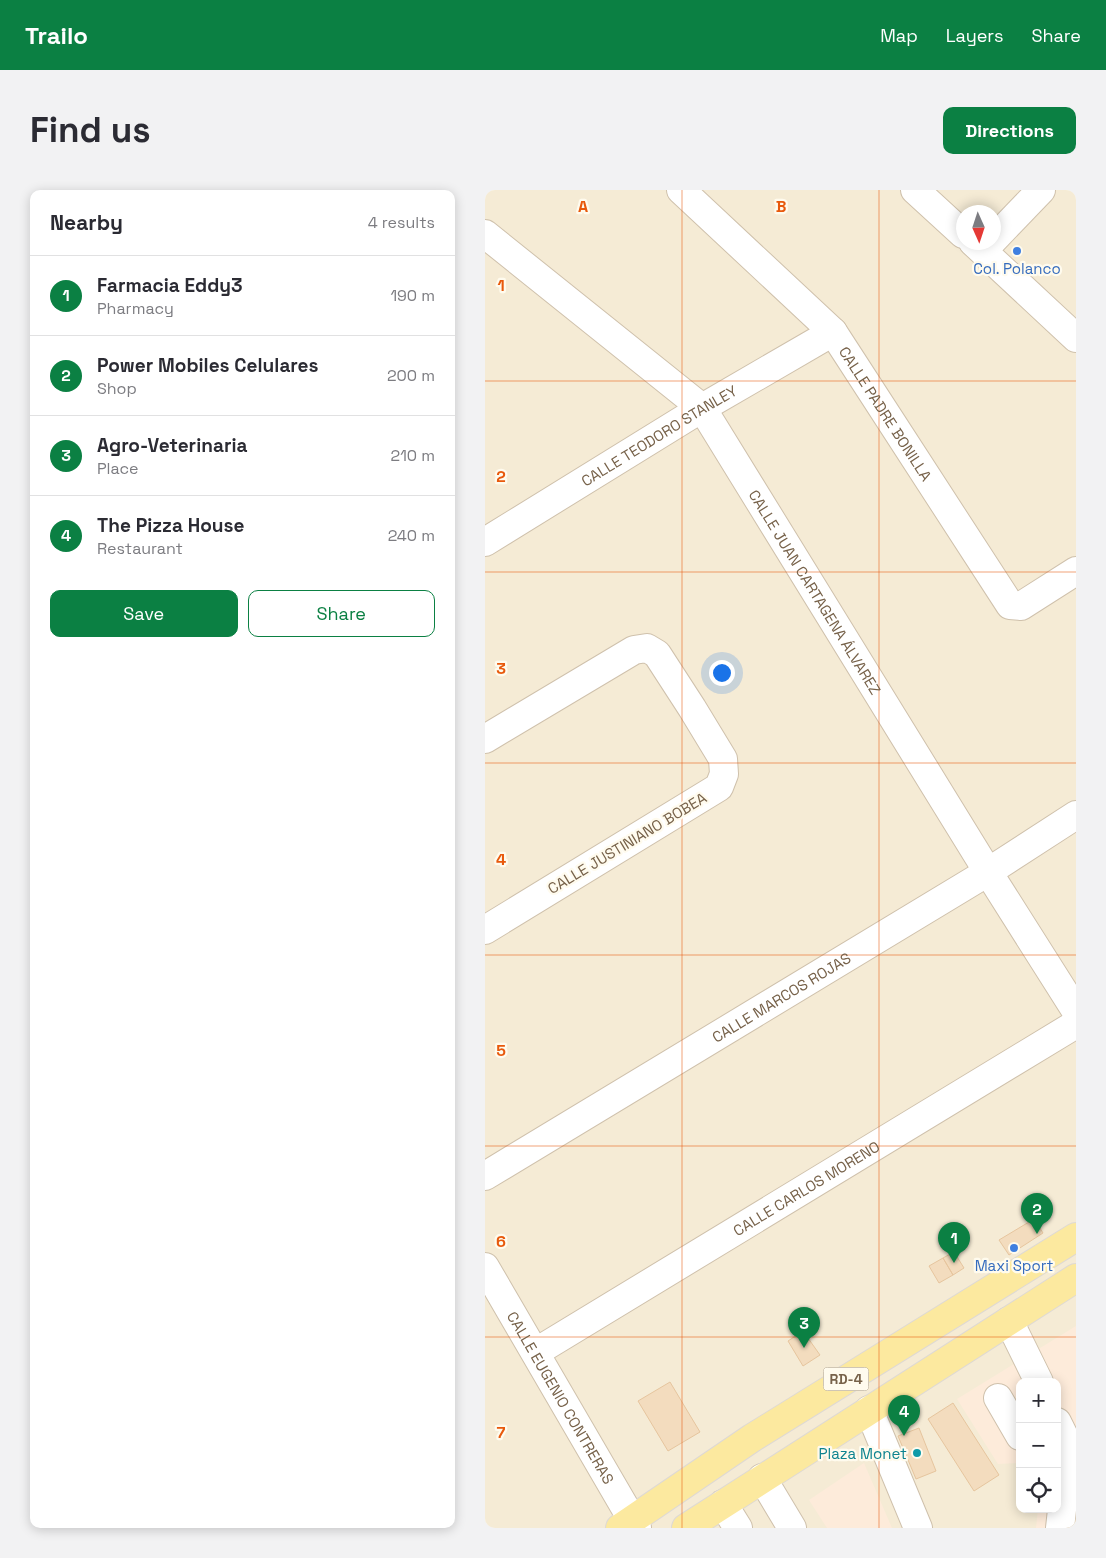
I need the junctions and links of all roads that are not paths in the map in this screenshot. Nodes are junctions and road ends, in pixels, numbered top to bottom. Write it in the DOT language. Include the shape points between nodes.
graph roads {
  1 [pos="681,190"];
  2 [pos="915,190"];
  3 [pos="1041,190"];
  4 [pos="956,222"];
  5 [pos="1001,225"];
  6 [pos="485,234"];
  7 [pos="989,250"];
  8 [pos="833,332"];
  9 [pos="1076,338"];
  10 [pos="702,408"];
  11 [pos="485,542"];
  12 [pos="1076,572"];
  13 [pos="485,739"];
  14 [pos="1076,815"];
  15 [pos="988,872"];
  16 [pos="485,930"];
  17 [pos="1076,1011"];
  18 [pos="1076,1024"];
  19 [pos="485,1176"];
  20 [pos="1076,1237"];
  21 [pos="485,1267"];
  22 [pos="1076,1278"];
  23 [pos="1009,1321"];
  24 [pos="536,1352"];
  25 [pos="1037,1378"];
  26 [pos="999,1398"];
  27 [pos="869,1410"];
  28 [pos="1057,1423"];
  29 [pos="1016,1429"];
  30 [pos="1067,1446"];
  31 [pos="762,1478"];
  32 [pos="723,1504"];
  33 [pos="629,1525"];
  34 [pos="686,1528"];
  35 [pos="738,1528"];
  36 [pos="792,1528"];
  37 [pos="918,1528"];
  38 [pos="1060,1528"];
  1 -- 8 [label="street, CALLE PADRE BONILLA"];
  2 -- 4 [label="street"];
  3 -- 5 [label="street"];
  6 -- 10 [label="street, CALLE JUAN CARTAGENA ÁLVAREZ"];
  7 -- 9 [label="street"];
  8 -- 10 [label="street, CALLE TEODORO STANLEY"];
  8 -- 12 [label="street, CALLE PADRE BONILLA" via="1010,605 1021,606"];
  10 -- 11 [label="street, CALLE TEODORO STANLEY"];
  10 -- 15 [label="street, CALLE JUAN CARTAGENA ÁLVAREZ"];
  13 -- 16 [label="street, CALLE JUSTINIANO BOBEA" via="634,650 647,648 657,654 723,759 719,787"];
  14 -- 15 [label="street, CALLE MARCOS ROJAS"];
  15 -- 17 [label="street, CALLE JUAN CARTAGENA ÁLVAREZ"];
  15 -- 19 [label="street, CALLE MARCOS ROJAS"];
  18 -- 24 [label="street, CALLE CARLOS MORENO"];
  20 -- 33 [label="main road, RD-4" via="752,1438"];
  21 -- 24 [label="street, CALLE EUGENIO CONTRERAS"];
  22 -- 23 [label="main road, RD-4"];
  23 -- 25 [label="street"];
  23 -- 27 [label="main road, RD-4"];
  24 -- 33 [label="street, CALLE EUGENIO CONTRERAS"];
  26 -- 29 [label="street"];
  27 -- 31 [label="main road, RD-4"];
  27 -- 37 [label="street"];
  28 -- 30 [label="street"];
  30 -- 38 [label="street"];
  31 -- 32 [label="main road, RD-4"];
  31 -- 36 [label="street"];
  32 -- 34 [label="main road, RD-4"];
  32 -- 35 [label="street"];
}
